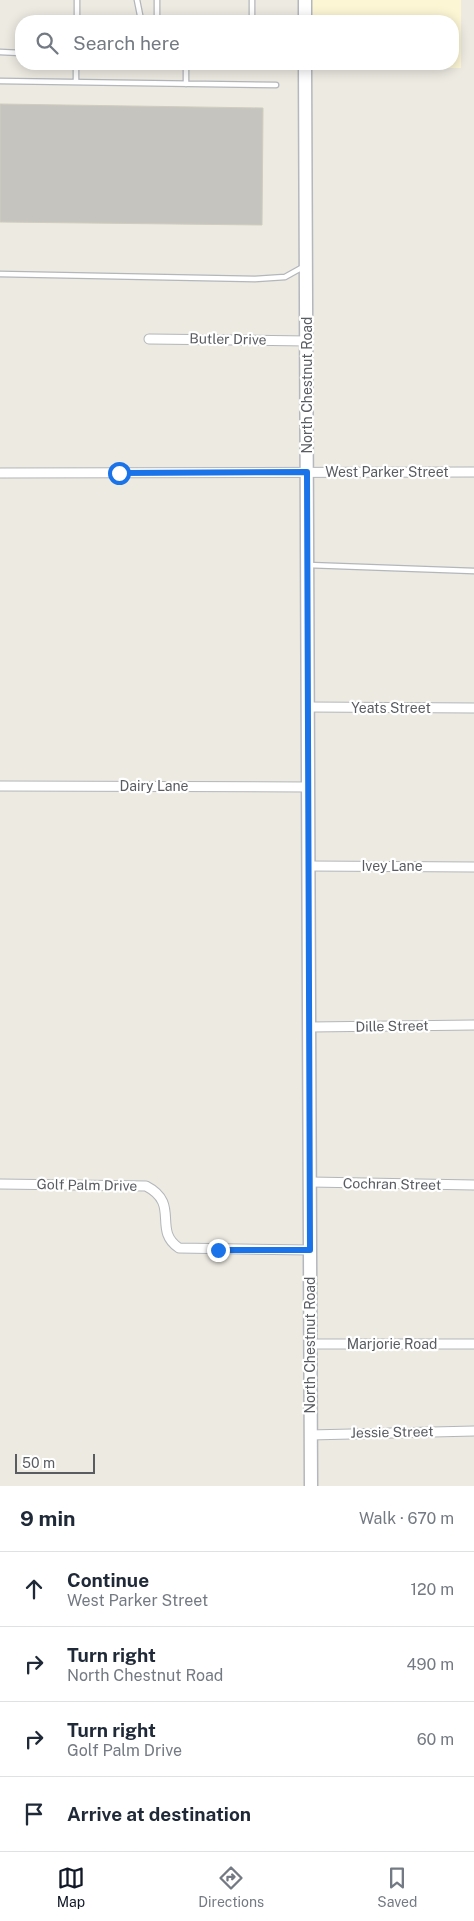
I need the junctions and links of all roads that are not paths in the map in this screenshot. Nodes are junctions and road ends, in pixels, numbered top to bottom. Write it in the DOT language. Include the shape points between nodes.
graph roads {
  1 [pos="77,0"];
  2 [pos="157,0"];
  3 [pos="252,0"];
  4 [pos="305,0"];
  5 [pos="136,1"];
  6 [pos="76,15"];
  7 [pos="140,15"];
  8 [pos="157,15"];
  9 [pos="252,15"];
  10 [pos="305,15"];
  11 [pos="0,52"];
  12 [pos="15,53"];
  13 [pos="76,70"];
  14 [pos="186,70"];
  15 [pos="305,70"];
  16 [pos="0,81"];
  17 [pos="76,82"];
  18 [pos="186,84"];
  19 [pos="276,85"];
  20 [pos="306,264"];
  21 [pos="0,274"];
  22 [pos="149,339"];
  23 [pos="307,341"];
  24 [pos="307,472"];
  25 [pos="474,472"];
  26 [pos="0,473"];
  27 [pos="307,565"];
  28 [pos="474,571"];
  29 [pos="308,708"];
  30 [pos="474,708"];
  31 [pos="0,786"];
  32 [pos="309,787"];
  33 [pos="309,866"];
  34 [pos="474,867"];
  35 [pos="474,1025"];
  36 [pos="311,1027"];
  37 [pos="311,1182"];
  38 [pos="0,1184"];
  39 [pos="474,1185"];
  40 [pos="310,1250"];
  41 [pos="310,1344"];
  42 [pos="474,1344"];
  43 [pos="474,1431"];
  44 [pos="310,1435"];
  45 [pos="311,1486"];
  1 -- 6 [label="lane"];
  2 -- 8 [label="lane"];
  3 -- 9 [label="lane"];
  4 -- 10 [label="street"];
  5 -- 7 [label="lane"];
  11 -- 12 [label="lane"];
  13 -- 17 [label="lane"];
  14 -- 18 [label="lane"];
  15 -- 20 [label="street, North Chestnut Road"];
  16 -- 17 [label="lane"];
  17 -- 18 [label="lane"];
  18 -- 19 [label="lane"];
  20 -- 21 [label="lane" via="285,276 255,279"];
  20 -- 23 [label="street, North Chestnut Road"];
  22 -- 23 [label="street, Butler Drive"];
  23 -- 24 [label="street, North Chestnut Road"];
  24 -- 25 [label="street, West Parker Street"];
  24 -- 26 [label="street, West Parker Street"];
  24 -- 27 [label="street, North Chestnut Road"];
  27 -- 28 [label="lane"];
  27 -- 29 [label="street, North Chestnut Road"];
  29 -- 30 [label="street, Yeats Street"];
  29 -- 32 [label="street, North Chestnut Road"];
  31 -- 32 [label="street, Dairy Lane"];
  32 -- 33 [label="street, North Chestnut Road"];
  33 -- 34 [label="street, Ivey Lane"];
  33 -- 36 [label="street, North Chestnut Road"];
  35 -- 36 [label="street, Dille Street"];
  36 -- 37 [label="street, North Chestnut Road"];
  37 -- 39 [label="street, Cochran Street"];
  37 -- 40 [label="street, North Chestnut Road"];
  38 -- 40 [label="street, Golf Palm Drive" via="146,1186 161,1196 168,1237 179,1248"];
  40 -- 41 [label="street, North Chestnut Road"];
  41 -- 42 [label="street, Marjorie Road"];
  41 -- 44 [label="street, North Chestnut Road"];
  43 -- 44 [label="street, Jessie Street"];
  44 -- 45 [label="street, North Chestnut Road"];
}
